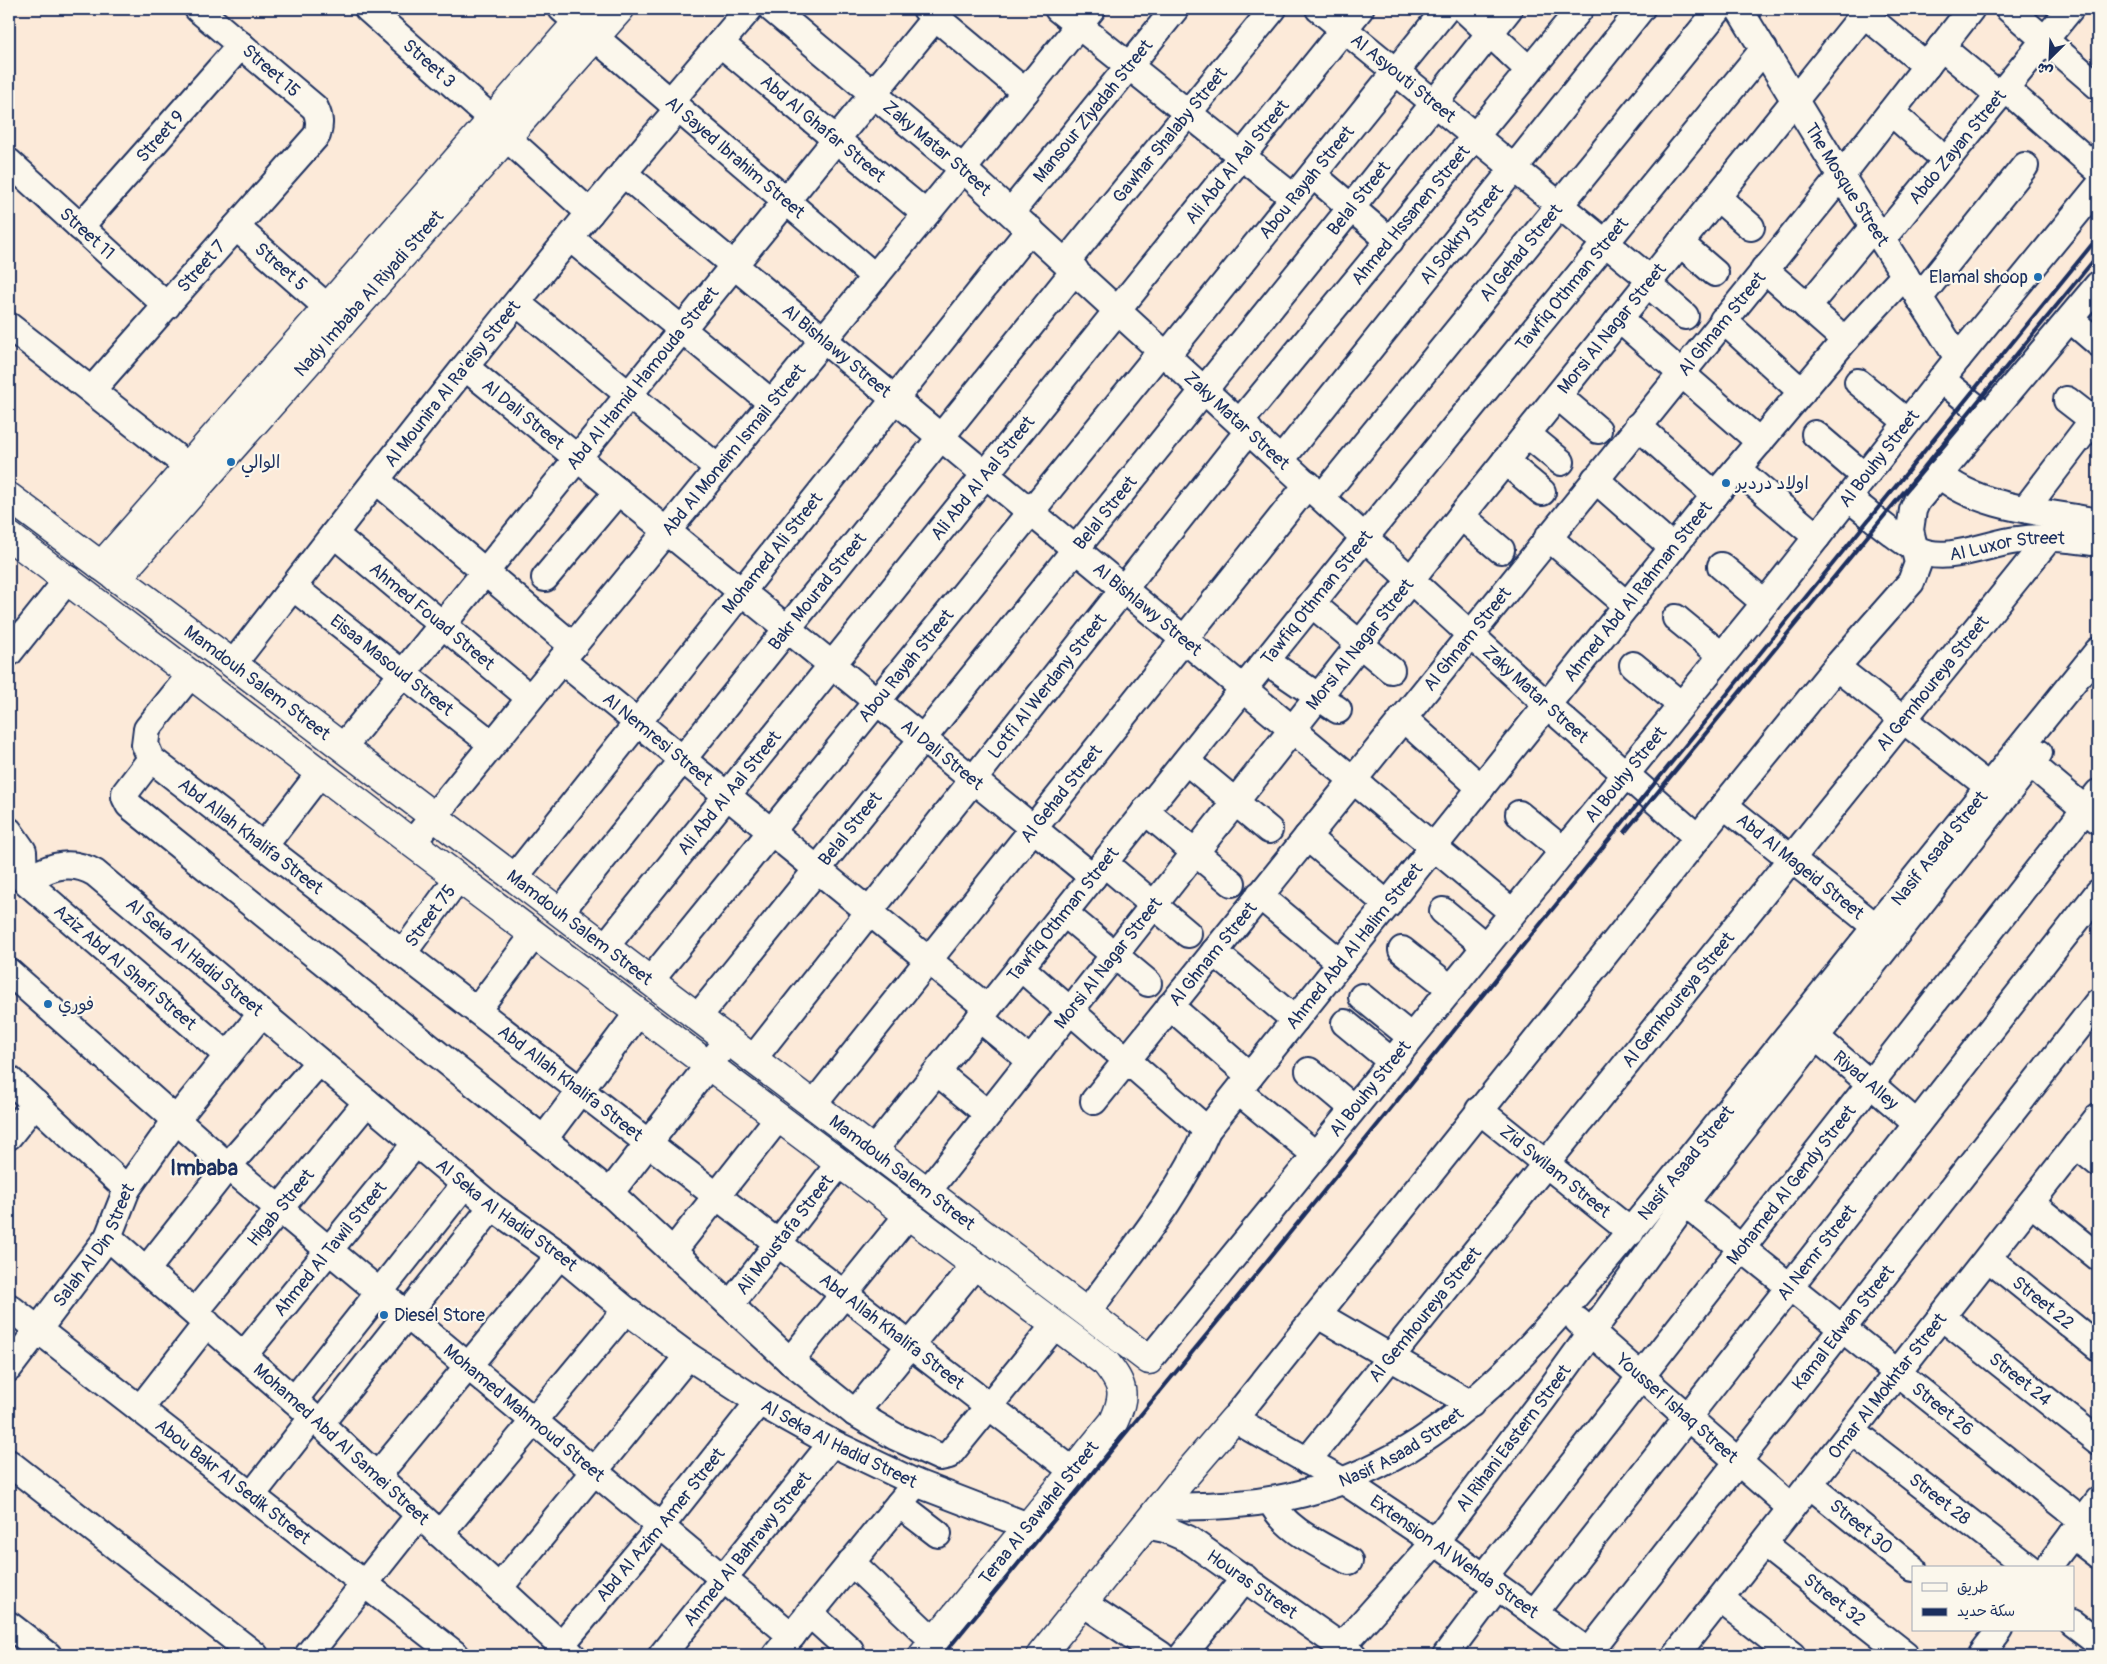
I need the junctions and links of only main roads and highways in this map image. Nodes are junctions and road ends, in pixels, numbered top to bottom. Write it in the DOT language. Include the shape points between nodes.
graph roads {
  1 [pos="620,9"];
  2 [pos="581,19"];
  3 [pos="500,128"];
  4 [pos="196,473"];
  5 [pos="9,497"];
  6 [pos="9,536"];
  7 [pos="109,572"];
  8 [pos="1149,1360"];
  9 [pos="1106,1363"];
  10 [pos="1234,1419"];
  11 [pos="929,1648"];
  12 [pos="1041,1655"];
  1 -- 2 [label="main road, Nady Imbaba Al Riyadi Street"];
  2 -- 3 [label="main road, Nady Imbaba Al Riyadi Street"];
  3 -- 4 [label="main road, Nady Imbaba Al Riyadi Street"];
  3 -- 4 [label="main road, Nady Imbaba Al Riyadi Street" via="327,307"];
  4 -- 7 [label="main road, Nady Imbaba Al Riyadi Street"];
  5 -- 7 [label="main road, Mamdouh Salem Street"];
  6 -- 9 [label="main road, Mamdouh Salem Street" via="320,774"];
  7 -- 8 [label="main road, Mamdouh Salem Street"];
  9 -- 11 [label="main road, Teraa Al Sawahel Street" via="1120,1380 1123,1401 1114,1420"];
  10 -- 12 [label="main road"];
}
